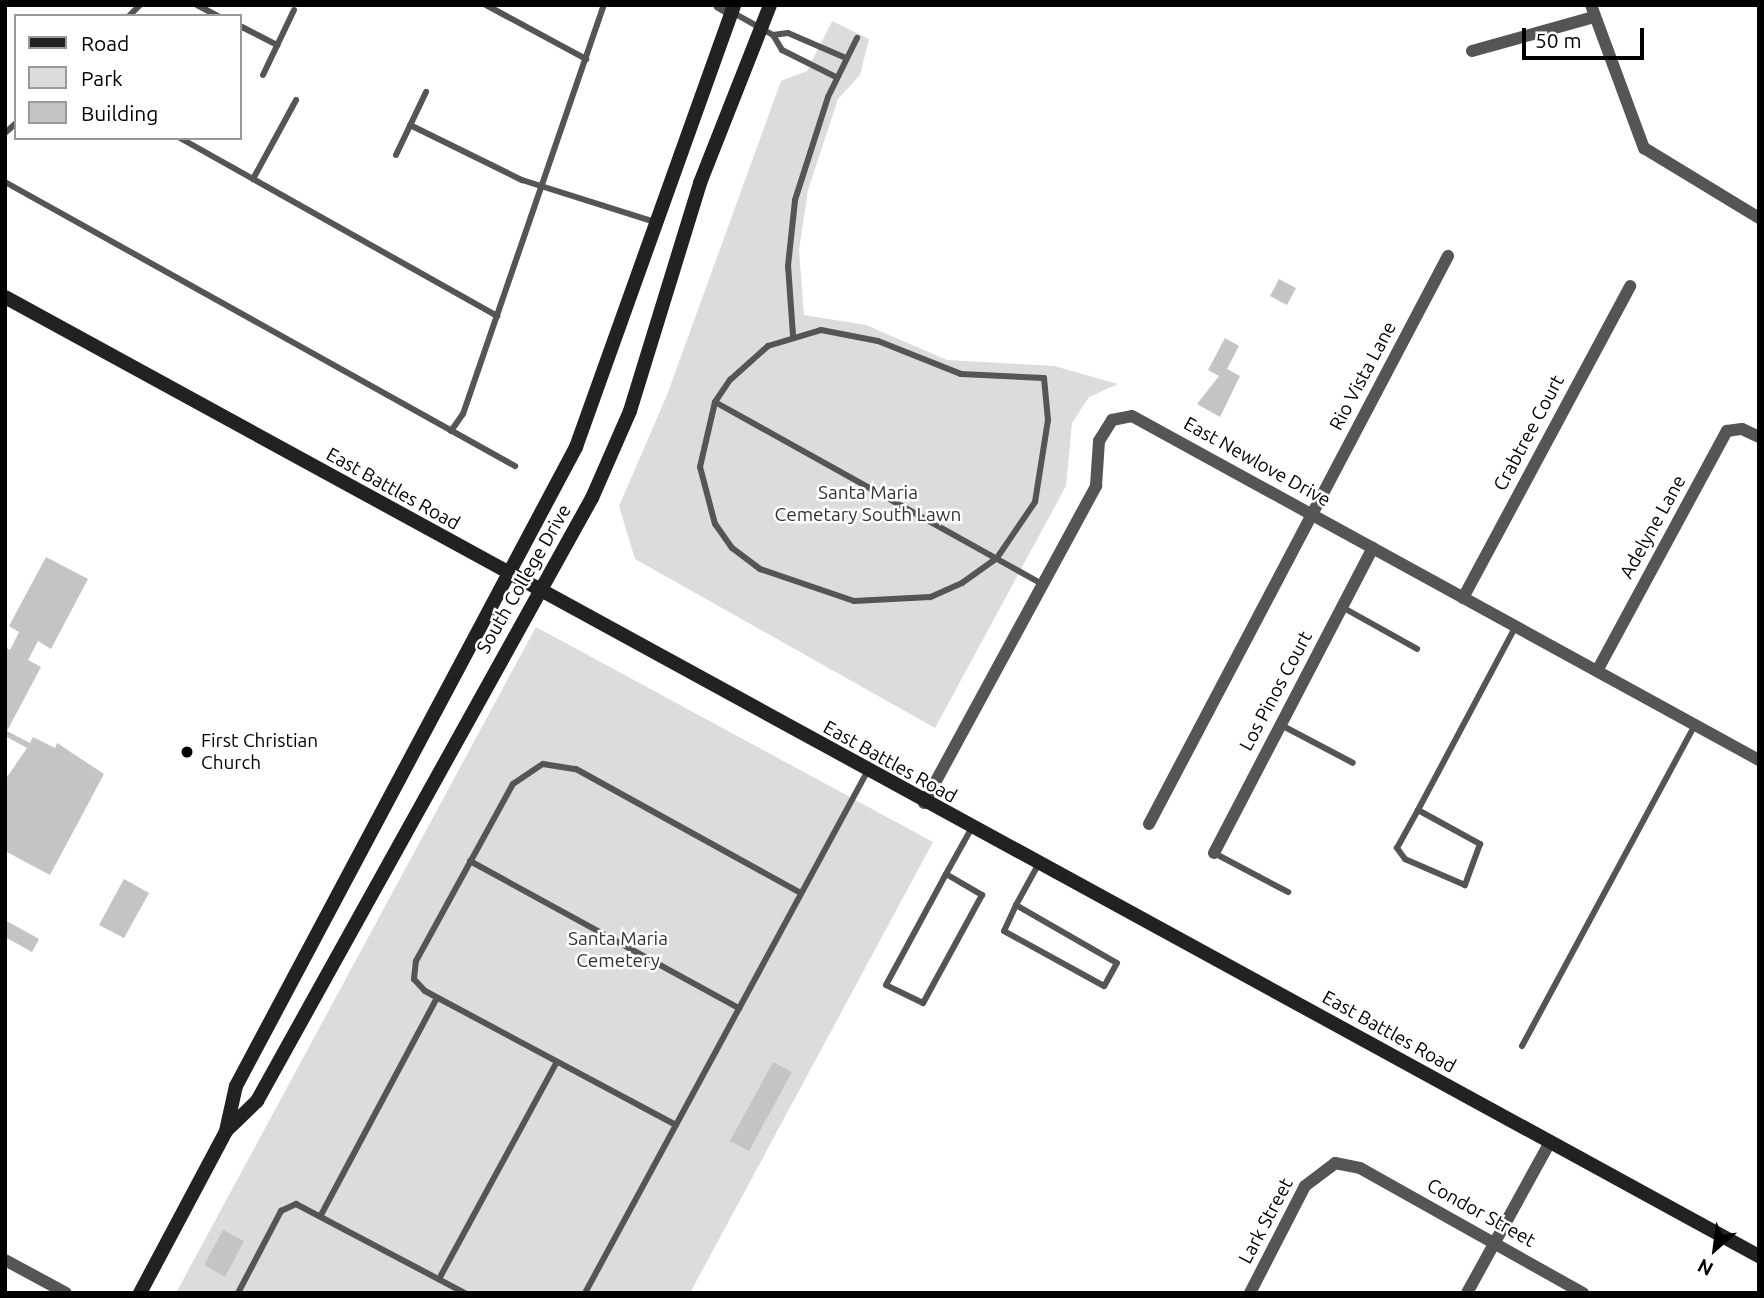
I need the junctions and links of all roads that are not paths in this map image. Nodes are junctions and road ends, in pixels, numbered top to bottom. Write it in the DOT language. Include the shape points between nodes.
graph roads {
  1 [pos="197,5"];
  2 [pos="486,5"];
  3 [pos="604,5"];
  4 [pos="770,5"];
  5 [pos="728,7"];
  6 [pos="295,10"];
  7 [pos="1593,11"];
  8 [pos="214,14"];
  9 [pos="242,27"];
  10 [pos="759,28"];
  11 [pos="773,36"];
  12 [pos="857,38"];
  13 [pos="277,45"];
  14 [pos="1472,51"];
  15 [pos="846,58"];
  16 [pos="586,59"];
  17 [pos="263,75"];
  18 [pos="836,77"];
  19 [pos="426,92"];
  20 [pos="296,100"];
  21 [pos="410,125"];
  22 [pos="184,140"];
  23 [pos="396,155"];
  24 [pos="253,179"];
  25 [pos="5,182"];
  26 [pos="543,185"];
  27 [pos="1759,218"];
  28 [pos="656,223"];
  29 [pos="1448,256"];
  30 [pos="1630,286"];
  31 [pos="5,297"];
  32 [pos="498,316"];
  33 [pos="793,335"];
  34 [pos="715,402"];
  35 [pos="452,431"];
  36 [pos="1759,437"];
  37 [pos="515,466"];
  38 [pos="1311,514"];
  39 [pos="1373,548"];
  40 [pos="997,558"];
  41 [pos="508,574"];
  42 [pos="1042,584"];
  43 [pos="539,592"];
  44 [pos="1463,598"];
  45 [pos="1342,607"];
  46 [pos="1516,626"];
  47 [pos="1417,649"];
  48 [pos="1597,671"];
  49 [pos="1280,724"];
  50 [pos="1695,724"];
  51 [pos="1759,760"];
  52 [pos="1353,763"];
  53 [pos="867,772"];
  54 [pos="924,803"];
  55 [pos="1418,810"];
  56 [pos="1149,824"];
  57 [pos="971,829"];
  58 [pos="1214,853"];
  59 [pos="470,861"];
  60 [pos="1038,865"];
  61 [pos="946,874"];
  62 [pos="1288,892"];
  63 [pos="801,893"];
  64 [pos="1016,905"];
  65 [pos="437,998"];
  66 [pos="739,1008"];
  67 [pos="1521,1046"];
  68 [pos="557,1062"];
  69 [pos="676,1125"];
  70 [pos="226,1131"];
  71 [pos="1550,1142"];
  72 [pos="1360,1168"];
  73 [pos="321,1215"];
  74 [pos="1494,1243"];
  75 [pos="1759,1256"];
  76 [pos="5,1260"];
  77 [pos="439,1279"];
  78 [pos="66,1293"];
  79 [pos="140,1293"];
  80 [pos="238,1293"];
  81 [pos="465,1293"];
  82 [pos="585,1293"];
  83 [pos="1250,1293"];
  84 [pos="1467,1293"];
  85 [pos="1583,1293"];
  1 -- 8 [label="lane"];
  2 -- 16 [label="lane"];
  3 -- 16 [label="lane"];
  4 -- 10 [label="street, South College Drive"];
  5 -- 10 [label="lane"];
  5 -- 28 [label="street, South College Drive"];
  6 -- 13 [label="lane"];
  7 -- 14 [label="street"];
  7 -- 27 [label="street" via="1644,148"];
  9 -- 13 [label="lane"];
  10 -- 11 [label="lane"];
  10 -- 43 [label="street, South College Drive" via="700,183 630,411 592,498"];
  11 -- 15 [label="lane" via="788,33"];
  11 -- 18 [label="lane" via="782,50"];
  12 -- 15 [label="lane"];
  13 -- 17 [label="lane"];
  15 -- 18 [label="lane"];
  16 -- 26 [label="lane"];
  18 -- 33 [label="lane" via="795,200 788,266"];
  19 -- 21 [label="lane"];
  20 -- 24 [label="lane"];
  21 -- 23 [label="lane"];
  21 -- 26 [label="lane"];
  22 -- 24 [label="lane"];
  24 -- 32 [label="lane"];
  25 -- 35 [label="lane"];
  26 -- 28 [label="lane"];
  26 -- 32 [label="lane"];
  28 -- 41 [label="street, South College Drive" via="596,400"];
  29 -- 38 [label="street, Rio Vista Lane"];
  30 -- 44 [label="street, Crabtree Court"];
  31 -- 41 [label="street, East Battles Road"];
  32 -- 35 [label="lane"];
  33 -- 34 [label="lane" via="748,361"];
  33 -- 40 [label="lane" via="849,333 961,374 1044,378 1044,470 1035,502"];
  34 -- 40 [label="lane"];
  34 -- 40 [label="lane" via="701,443 705,497 732,548 760,569 854,601 895,603 962,583"];
  35 -- 37 [label="lane"];
  36 -- 48 [label="street, Adelyne Lane" via="1742,429 1727,432"];
  38 -- 39 [label="street, East Newlove Drive"];
  38 -- 42 [label="street, East Newlove Drive" via="1132,416 1112,420 1100,441 1096,486"];
  38 -- 56 [label="street, Rio Vista Lane"];
  39 -- 44 [label="street, East Newlove Drive"];
  39 -- 45 [label="street, Los Pinos Court"];
  40 -- 42 [label="lane"];
  41 -- 43 [label="street, East Battles Road"];
  41 -- 70 [label="street, South College Drive" via="236,1086"];
  42 -- 54 [label="street, East Newlove Drive"];
  43 -- 53 [label="street, East Battles Road"];
  43 -- 70 [label="street, South College Drive" via="257,1101"];
  44 -- 46 [label="street, East Newlove Drive"];
  45 -- 47 [label="lane"];
  45 -- 49 [label="street, Los Pinos Court"];
  46 -- 48 [label="street, East Newlove Drive"];
  46 -- 55 [label="lane"];
  48 -- 50 [label="street, East Newlove Drive"];
  49 -- 52 [label="lane"];
  49 -- 58 [label="street, Los Pinos Court"];
  50 -- 51 [label="street, East Newlove Drive"];
  50 -- 67 [label="lane"];
  53 -- 54 [label="street, East Battles Road"];
  53 -- 63 [label="lane"];
  54 -- 57 [label="street, East Battles Road"];
  55 -- 55 [label="lane" via="1480,844 1465,885 1405,859 1397,849"];
  57 -- 60 [label="street, East Battles Road"];
  57 -- 61 [label="lane"];
  58 -- 62 [label="lane"];
  59 -- 63 [label="lane" via="520,775 561,763"];
  59 -- 65 [label="lane" via="412,971 419,987"];
  59 -- 66 [label="lane"];
  60 -- 64 [label="lane"];
  60 -- 71 [label="street, East Battles Road"];
  61 -- 61 [label="lane" via="886,985 923,1003 982,895"];
  63 -- 66 [label="lane"];
  64 -- 64 [label="lane" via="1004,931 1104,986 1117,963"];
  65 -- 68 [label="lane"];
  65 -- 73 [label="lane"];
  66 -- 69 [label="lane"];
  68 -- 69 [label="lane"];
  68 -- 77 [label="lane"];
  69 -- 82 [label="lane"];
  70 -- 79 [label="street, South College Drive"];
  71 -- 74 [label="street"];
  71 -- 75 [label="street, East Battles Road"];
  72 -- 74 [label="street, Condor Street"];
  72 -- 83 [label="street, Lark Street" via="1326,1165 1305,1186"];
  73 -- 77 [label="lane"];
  73 -- 80 [label="lane" via="296,1204 281,1211"];
  74 -- 84 [label="street"];
  74 -- 85 [label="street, Condor Street"];
  76 -- 78 [label="street"];
  77 -- 81 [label="lane"];
}
